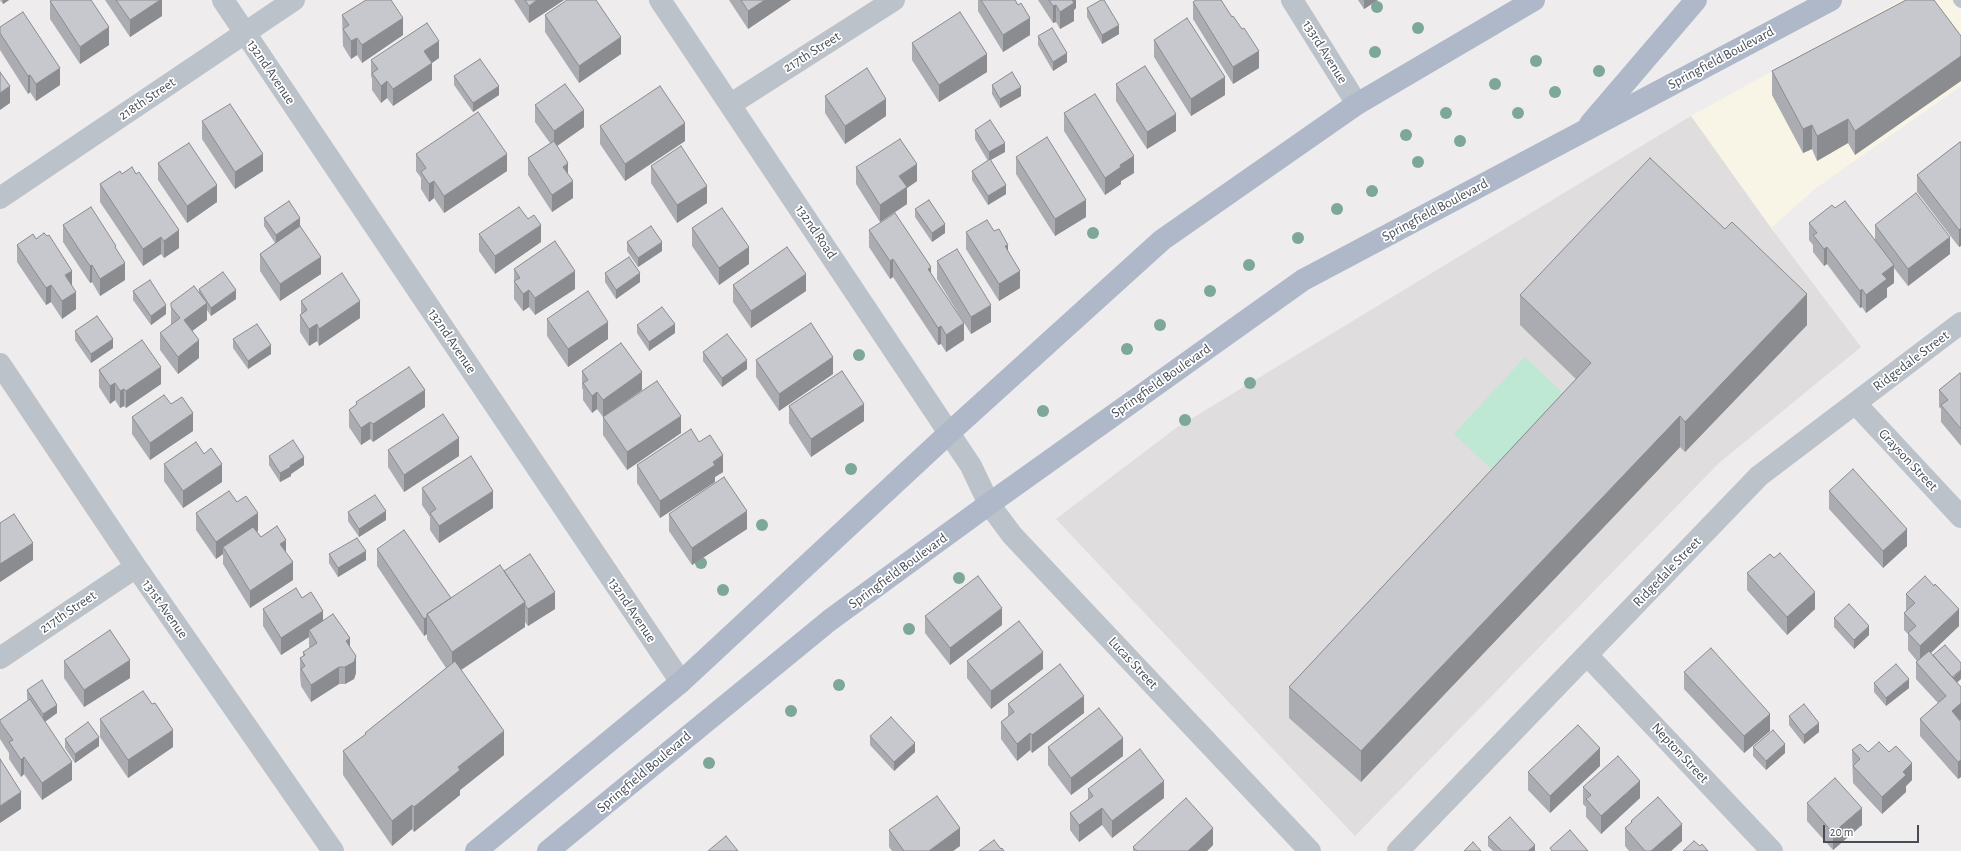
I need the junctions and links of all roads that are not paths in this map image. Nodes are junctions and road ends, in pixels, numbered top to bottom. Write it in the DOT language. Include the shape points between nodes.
graph roads {
  1 [pos="223,0"];
  2 [pos="294,0"];
  3 [pos="660,0"];
  4 [pos="894,0"];
  5 [pos="1292,0"];
  6 [pos="1534,0"];
  7 [pos="1696,0"];
  8 [pos="1831,0"];
  9 [pos="244,32"];
  10 [pos="731,104"];
  11 [pos="1357,104"];
  12 [pos="1583,132"];
  13 [pos="0,198"];
  14 [pos="1961,323"];
  15 [pos="0,364"];
  16 [pos="1855,403"];
  17 [pos="949,433"];
  18 [pos="971,466"];
  19 [pos="989,504"];
  20 [pos="1961,517"];
  21 [pos="136,566"];
  22 [pos="1587,655"];
  23 [pos="0,658"];
  24 [pos="681,682"];
  25 [pos="333,851"];
  26 [pos="476,851"];
  27 [pos="548,851"];
  28 [pos="1310,851"];
  29 [pos="1398,851"];
  30 [pos="1772,851"];
  1 -- 9 [label="street, 132nd Avenue"];
  2 -- 9 [label="street, 218th Street"];
  3 -- 10 [label="street, 132nd Road"];
  4 -- 10 [label="street, 217th Street"];
  5 -- 11 [label="street, 133rd Avenue"];
  6 -- 11 [label="main road"];
  7 -- 12 [label="main road"];
  8 -- 12 [label="main road, Springfield Boulevard"];
  9 -- 13 [label="street, 218th Street"];
  9 -- 24 [label="street, 132nd Avenue"];
  10 -- 17 [label="street, 132nd Road"];
  11 -- 17 [label="main road" via="1162,240"];
  12 -- 19 [label="main road, Springfield Boulevard" via="1303,280"];
  14 -- 16 [label="street, Ridgedale Street"];
  15 -- 21 [label="street, 131st Avenue"];
  16 -- 20 [label="street, Grayson Street"];
  16 -- 22 [label="street, Ridgedale Street" via="1759,476"];
  17 -- 18 [label="street, 132nd Road"];
  17 -- 24 [label="main road"];
  18 -- 19 [label="street, Lucas Street"];
  19 -- 27 [label="main road, Springfield Boulevard" via="830,620"];
  19 -- 28 [label="street, Lucas Street" via="1012,535"];
  21 -- 23 [label="street, 217th Street"];
  21 -- 25 [label="street, 131st Avenue"];
  22 -- 29 [label="street, Ridgedale Street"];
  22 -- 30 [label="street, Nepton Street"];
  24 -- 26 [label="main road"];
}
